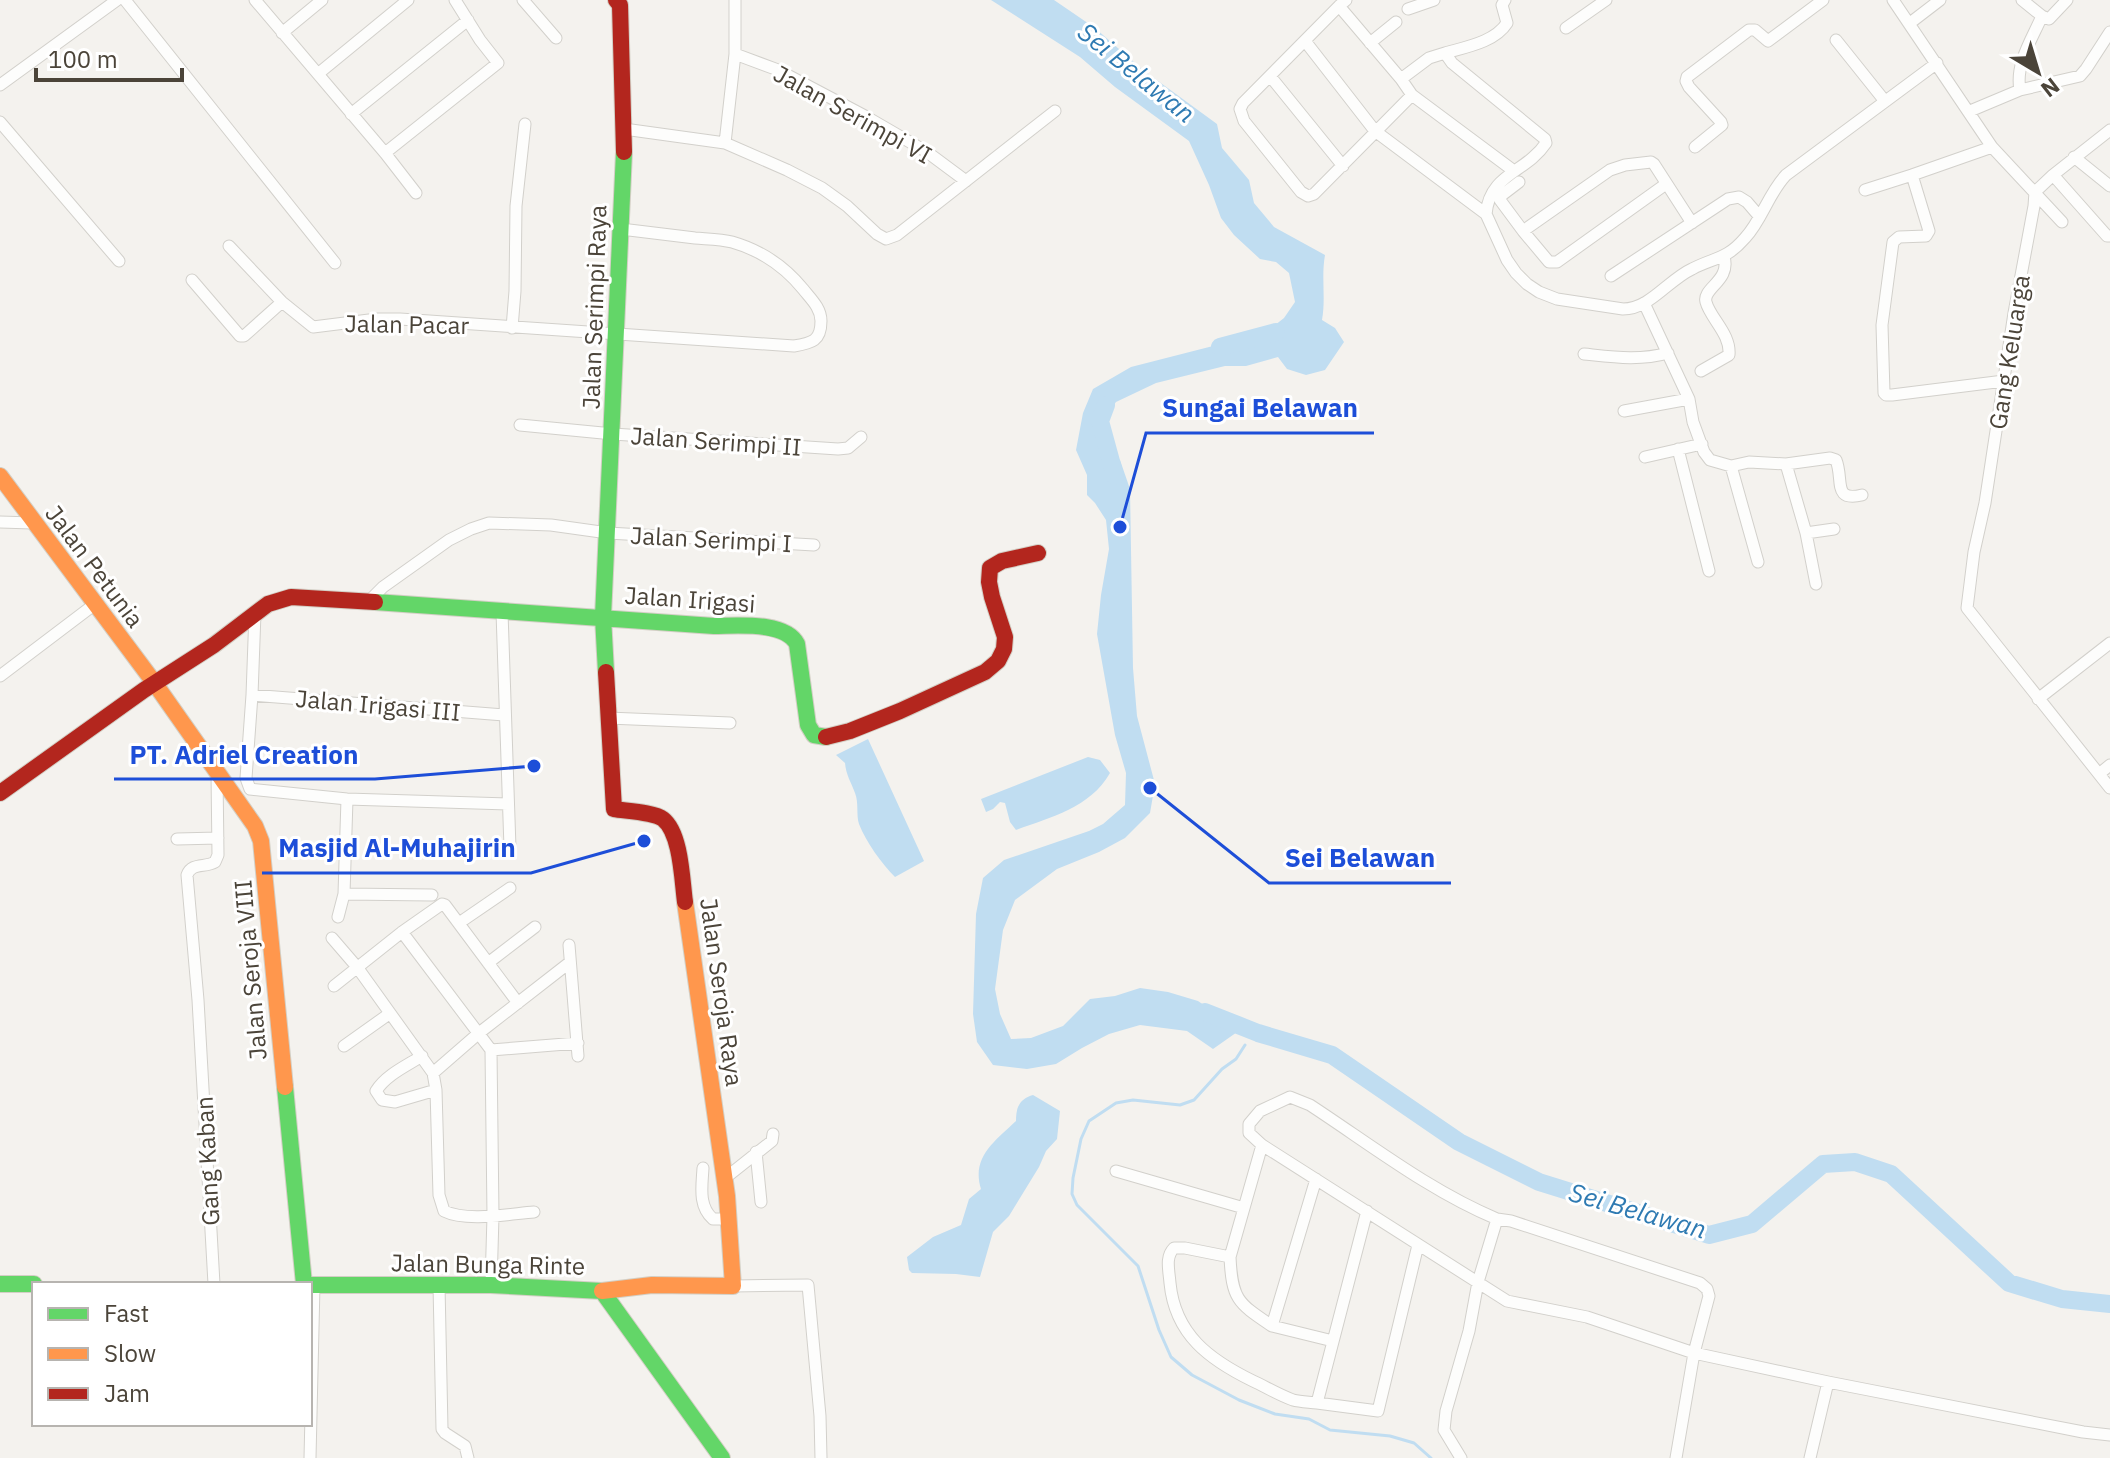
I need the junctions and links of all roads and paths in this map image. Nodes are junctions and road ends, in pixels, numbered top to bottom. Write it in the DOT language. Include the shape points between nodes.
graph roads {
  1 [pos="117,0"];
  2 [pos="125,0"];
  3 [pos="255,0"];
  4 [pos="322,0"];
  5 [pos="408,0"];
  6 [pos="455,0"];
  7 [pos="523,0"];
  8 [pos="735,0"];
  9 [pos="1434,0"];
  10 [pos="1505,0"];
  11 [pos="1606,0"];
  12 [pos="1823,0"];
  13 [pos="1893,0"];
  14 [pos="1940,0"];
  15 [pos="2022,0"];
  16 [pos="2067,0"];
  17 [pos="623,2"];
  18 [pos="1342,3"];
  19 [pos="1408,9"];
  20 [pos="2042,16"];
  21 [pos="468,20"];
  22 [pos="1396,22"];
  23 [pos="1910,23"];
  24 [pos="1566,28"];
  25 [pos="2110,32"];
  26 [pos="282,33"];
  27 [pos="556,38"];
  28 [pos="1836,40"];
  29 [pos="1305,41"];
  30 [pos="1370,43"];
  31 [pos="1445,53"];
  32 [pos="735,54"];
  33 [pos="1937,63"];
  34 [pos="319,73"];
  35 [pos="1270,76"];
  36 [pos="1401,79"];
  37 [pos="1,81"];
  38 [pos="2020,90"];
  39 [pos="1412,95"];
  40 [pos="1884,100"];
  41 [pos="1055,111"];
  42 [pos="1970,111"];
  43 [pos="351,114"];
  44 [pos="0,122"];
  45 [pos="525,124"];
  46 [pos="624,129"];
  47 [pos="2110,130"];
  48 [pos="1375,131"];
  49 [pos="725,143"];
  50 [pos="1695,147"];
  51 [pos="1992,147"];
  52 [pos="385,153"];
  53 [pos="2074,157"];
  54 [pos="1343,166"];
  55 [pos="1912,175"];
  56 [pos="2053,175"];
  57 [pos="1516,177"];
  58 [pos="966,181"];
  59 [pos="1666,184"];
  60 [pos="2110,186"];
  61 [pos="1865,190"];
  62 [pos="2035,192"];
  63 [pos="416,193"];
  64 [pos="1486,214"];
  65 [pos="1759,216"];
  66 [pos="2062,222"];
  67 [pos="1692,223"];
  68 [pos="621,229"];
  69 [pos="1523,231"];
  70 [pos="2110,236"];
  71 [pos="229,246"];
  72 [pos="1724,257"];
  73 [pos="119,261"];
  74 [pos="335,263"];
  75 [pos="1611,276"];
  76 [pos="192,280"];
  77 [pos="282,302"];
  78 [pos="1644,303"];
  79 [pos="512,328"];
  80 [pos="617,335"];
  81 [pos="1668,353"];
  82 [pos="1584,354"];
  83 [pos="1701,371"];
  84 [pos="2004,381"];
  85 [pos="1689,399"];
  86 [pos="1624,411"];
  87 [pos="520,425"];
  88 [pos="613,434"];
  89 [pos="861,437"];
  90 [pos="1702,444"];
  91 [pos="1678,449"];
  92 [pos="1645,457"];
  93 [pos="1786,464"];
  94 [pos="1731,466"];
  95 [pos="0,476"];
  96 [pos="1862,495"];
  97 [pos="0,522"];
  98 [pos="32,523"];
  99 [pos="1834,529"];
  100 [pos="608,533"];
  101 [pos="1806,533"];
  102 [pos="814,545"];
  103 [pos="1038,553"];
  104 [pos="1758,562"];
  105 [pos="1709,571"];
  106 [pos="1816,584"];
  107 [pos="367,603"];
  108 [pos="95,604"];
  109 [pos="502,612"];
  110 [pos="255,613"];
  111 [pos="603,617"];
  112 [pos="2110,643"];
  113 [pos="0,676"];
  114 [pos="154,683"];
  115 [pos="252,695"];
  116 [pos="2038,699"];
  117 [pos="504,715"];
  118 [pos="608,718"];
  119 [pos="730,723"];
  120 [pos="2110,765"];
  121 [pos="217,774"];
  122 [pos="2099,774"];
  123 [pos="2110,788"];
  124 [pos="250,789"];
  125 [pos="0,793"];
  126 [pos="347,799"];
  127 [pos="238,803"];
  128 [pos="508,804"];
  129 [pos="218,838"];
  130 [pos="177,839"];
  131 [pos="510,848"];
  132 [pos="510,888"];
  133 [pos="344,894"];
  134 [pos="432,895"];
  135 [pos="338,917"];
  136 [pos="459,923"];
  137 [pos="535,927"];
  138 [pos="402,932"];
  139 [pos="332,938"];
  140 [pos="569,945"];
  141 [pos="488,963"];
  142 [pos="569,963"];
  143 [pos="357,967"];
  144 [pos="334,986"];
  145 [pos="518,1003"];
  146 [pos="389,1014"];
  147 [pos="479,1033"];
  148 [pos="578,1043"];
  149 [pos="344,1046"];
  150 [pos="491,1050"];
  151 [pos="422,1056"];
  152 [pos="578,1056"];
  153 [pos="433,1073"];
  154 [pos="436,1090"];
  155 [pos="773,1134"];
  156 [pos="1262,1145"];
  157 [pos="756,1152"];
  158 [pos="703,1168"];
  159 [pos="1116,1171"];
  160 [pos="724,1179"];
  161 [pos="1316,1179"];
  162 [pos="761,1202"];
  163 [pos="1244,1208"];
  164 [pos="1367,1211"];
  165 [pos="534,1212"];
  166 [pos="493,1216"];
  167 [pos="729,1219"];
  168 [pos="1497,1219"];
  169 [pos="1418,1245"];
  170 [pos="1230,1257"];
  171 [pos="214,1282"];
  172 [pos="309,1282"];
  173 [pos="1478,1282"];
  174 [pos="0,1284"];
  175 [pos="32,1284"];
  176 [pos="312,1285"];
  177 [pos="439,1285"];
  178 [pos="491,1285"];
  179 [pos="733,1286"];
  180 [pos="602,1291"];
  181 [pos="1272,1326"];
  182 [pos="1333,1341"];
  183 [pos="1694,1353"];
  184 [pos="1828,1382"];
  185 [pos="1317,1403"];
  186 [pos="310,1426"];
  187 [pos="2110,1435"];
  188 [pos="310,1458"];
  189 [pos="468,1458"];
  190 [pos="722,1458"];
  191 [pos="821,1458"];
  192 [pos="1461,1458"];
  193 [pos="1676,1458"];
  194 [pos="1810,1458"];
  1 -- 37 [label="street"];
  2 -- 74 [label="street"];
  3 -- 26 [label="street"];
  4 -- 26 [label="street"];
  5 -- 34 [label="street"];
  6 -- 21 [label="street"];
  7 -- 27 [label="street"];
  8 -- 32 [label="street"];
  9 -- 19 [label="street"];
  10 -- 31 [label="street" via="1507,23 1501,31"];
  11 -- 24 [label="street"];
  12 -- 50 [label="street" via="1768,41 1749,30 1687,77 1689,87 1722,125"];
  13 -- 23 [label="street"];
  14 -- 23 [label="street"];
  15 -- 20 [label="street"];
  16 -- 20 [label="street" via="2049,19"];
  17 -- 46 [label="street, Jalan Serimpi Raya"];
  18 -- 29 [label="street"];
  18 -- 30 [label="street"];
  20 -- 38 [label="street" via="2019,69"];
  21 -- 43 [label="street"];
  21 -- 52 [label="street" via="498,63"];
  22 -- 30 [label="street"];
  23 -- 33 [label="street"];
  25 -- 38 [label="street" via="2080,76"];
  26 -- 34 [label="street"];
  28 -- 40 [label="street"];
  29 -- 35 [label="street"];
  29 -- 48 [label="street"];
  30 -- 36 [label="street"];
  31 -- 36 [label="street"];
  31 -- 57 [label="street" via="1545,139"];
  32 -- 49 [label="street"];
  32 -- 58 [label="street, Jalan Serimpi VI" via="852,109"];
  33 -- 40 [label="street"];
  33 -- 42 [label="street"];
  34 -- 43 [label="street"];
  35 -- 54 [label="street"];
  35 -- 54 [label="street" via="1241,106 1244,121 1305,195 1314,194"];
  36 -- 39 [label="street"];
  38 -- 42 [label="street"];
  39 -- 48 [label="street"];
  39 -- 57 [label="street"];
  40 -- 65 [label="street" via="1786,175"];
  41 -- 58 [label="street"];
  42 -- 51 [label="street"];
  43 -- 52 [label="street"];
  44 -- 73 [label="street"];
  45 -- 79 [label="street"];
  46 -- 49 [label="street"];
  46 -- 68 [label="street, Jalan Serimpi Raya"];
  47 -- 53 [label="street"];
  48 -- 54 [label="street"];
  48 -- 64 [label="street"];
  49 -- 58 [label="street" via="822,188 886,239"];
  51 -- 55 [label="street"];
  51 -- 62 [label="street"];
  52 -- 63 [label="street"];
  53 -- 56 [label="street"];
  53 -- 60 [label="street"];
  55 -- 61 [label="street"];
  55 -- 84 [label="street" via="1929,231 1893,242 1882,325 1884,393"];
  56 -- 62 [label="street"];
  56 -- 70 [label="street"];
  57 -- 64 [label="street" via="1492,191"];
  57 -- 69 [label="street" via="1500,200"];
  59 -- 67 [label="street"];
  59 -- 69 [label="street" via="1651,162 1625,165"];
  59 -- 69 [label="street" via="1557,262 1549,262"];
  62 -- 66 [label="street"];
  62 -- 84 [label="street, Gang Keluarga"];
  64 -- 78 [label="street" via="1507,260 1539,292 1623,309"];
  65 -- 67 [label="street" via="1735,196"];
  65 -- 72 [label="street" via="1746,238"];
  67 -- 75 [label="street"];
  68 -- 80 [label="street, Jalan Serimpi Raya"];
  68 -- 80 [label="street, Jalan Pacar" via="732,242 767,257 817,306 821,332 808,344 794,346"];
  71 -- 77 [label="street, Jalan Pacar"];
  72 -- 78 [label="street" via="1691,269"];
  72 -- 83 [label="street" via="1725,272 1706,302 1720,324 1729,355"];
  76 -- 77 [label="street" via="240,336"];
  77 -- 79 [label="street, Jalan Pacar" via="313,327 377,319"];
  78 -- 81 [label="street"];
  79 -- 80 [label="street, Jalan Pacar"];
  80 -- 88 [label="street, Jalan Serimpi Raya"];
  81 -- 82 [label="street" via="1628,359"];
  81 -- 85 [label="street"];
  84 -- 116 [label="street, Gang Keluarga" via="1967,608"];
  85 -- 86 [label="street"];
  85 -- 90 [label="street"];
  87 -- 88 [label="street, Jalan Serimpi II"];
  88 -- 89 [label="street, Jalan Serimpi II" via="838,449"];
  88 -- 100 [label="street, Jalan Serimpi Raya"];
  90 -- 91 [label="street"];
  90 -- 94 [label="street" via="1706,457"];
  91 -- 92 [label="street"];
  91 -- 105 [label="street"];
  93 -- 94 [label="street"];
  93 -- 96 [label="street" via="1836,460 1842,491 1850,498"];
  93 -- 101 [label="street"];
  94 -- 104 [label="street"];
  95 -- 98 [label="street, Jalan Petunia"];
  97 -- 98 [label="street"];
  98 -- 108 [label="street, Jalan Petunia"];
  99 -- 101 [label="street"];
  100 -- 102 [label="street, Jalan Serimpi I"];
  100 -- 107 [label="street, Jalan Serimpi I" via="489,523 449,540"];
  100 -- 111 [label="street, Jalan Serimpi Raya"];
  101 -- 106 [label="street"];
  103 -- 111 [label="street, Jalan Irigasi" via="990,568 987,579 1005,636 1006,653 998,665 832,736 810,731 797,644 785,631"];
  107 -- 109 [label="street, Jalan Irigasi"];
  107 -- 110 [label="street, Jalan Irigasi" via="291,597"];
  108 -- 113 [label="street"];
  108 -- 114 [label="street, Jalan Petunia"];
  109 -- 111 [label="street, Jalan Irigasi"];
  109 -- 117 [label="street"];
  110 -- 114 [label="street, Jalan Irigasi"];
  110 -- 115 [label="street"];
  111 -- 118 [label="street, Jalan Seroja Raya"];
  112 -- 116 [label="street"];
  114 -- 121 [label="street, Jalan Seroja VIII"];
  114 -- 125 [label="street, Jalan Irigasi"];
  115 -- 117 [label="street, Jalan Irigasi III"];
  115 -- 124 [label="street" via="246,778"];
  116 -- 122 [label="street"];
  117 -- 128 [label="street"];
  118 -- 119 [label="street"];
  118 -- 160 [label="street, Jalan Seroja Raya" via="614,809 665,820 677,843"];
  120 -- 122 [label="street"];
  121 -- 127 [label="street, Jalan Seroja VIII"];
  121 -- 129 [label="street"];
  122 -- 123 [label="street"];
  124 -- 126 [label="street"];
  124 -- 127 [label="street"];
  126 -- 128 [label="street"];
  126 -- 133 [label="street"];
  127 -- 172 [label="street, Jalan Seroja VIII" via="261,841"];
  128 -- 131 [label="street"];
  129 -- 130 [label="street"];
  129 -- 171 [label="street, Gang Kaban" via="215,862 196,866 187,875"];
  132 -- 136 [label="street"];
  133 -- 134 [label="street"];
  133 -- 135 [label="street"];
  136 -- 138 [label="street" via="442,904"];
  136 -- 141 [label="street"];
  137 -- 141 [label="street"];
  138 -- 143 [label="street"];
  138 -- 147 [label="street"];
  139 -- 143 [label="street"];
  140 -- 142 [label="street"];
  141 -- 145 [label="street"];
  142 -- 145 [label="street"];
  142 -- 148 [label="street"];
  143 -- 144 [label="street"];
  143 -- 146 [label="street"];
  145 -- 147 [label="street"];
  146 -- 149 [label="street"];
  146 -- 151 [label="street"];
  147 -- 150 [label="street"];
  147 -- 153 [label="street"];
  148 -- 150 [label="street"];
  148 -- 152 [label="street"];
  150 -- 166 [label="street"];
  151 -- 153 [label="street"];
  151 -- 154 [label="street" via="376,1091 382,1100 395,1102"];
  153 -- 154 [label="street"];
  154 -- 166 [label="street" via="441,1205 449,1214"];
  155 -- 157 [label="street" via="772,1141"];
  156 -- 161 [label="street"];
  156 -- 163 [label="street"];
  156 -- 168 [label="street" via="1249,1133 1252,1119 1290,1097 1439,1190"];
  157 -- 160 [label="street"];
  157 -- 162 [label="street"];
  158 -- 167 [label="street" via="705,1211 713,1219"];
  159 -- 163 [label="street"];
  160 -- 167 [label="street, Jalan Seroja Raya"];
  161 -- 164 [label="street"];
  161 -- 181 [label="street"];
  163 -- 170 [label="street"];
  164 -- 169 [label="street"];
  164 -- 182 [label="street"];
  165 -- 166 [label="street"];
  166 -- 178 [label="street"];
  167 -- 179 [label="street, Jalan Seroja Raya"];
  168 -- 173 [label="street"];
  168 -- 183 [label="street" via="1700,1283 1709,1296"];
  169 -- 173 [label="street"];
  169 -- 185 [label="street" via="1378,1411"];
  170 -- 181 [label="street" via="1235,1294"];
  170 -- 185 [label="street" via="1185,1248 1169,1253 1179,1317 1194,1341 1226,1368 1294,1400"];
  173 -- 183 [label="street" via="1507,1301 1587,1317"];
  173 -- 192 [label="street" via="1444,1430"];
  174 -- 175 [label="street"];
  176 -- 177 [label="street, Jalan Bunga Rinte"];
  177 -- 178 [label="street, Jalan Bunga Rinte"];
  177 -- 189 [label="street" via="442,1429 465,1446"];
  178 -- 180 [label="street, Jalan Bunga Rinte"];
  179 -- 180 [label="street" via="652,1285"];
  179 -- 191 [label="street" via="808,1285"];
  180 -- 190 [label="street, Jalan Bunga Rinte"];
  181 -- 182 [label="street"];
  182 -- 185 [label="street"];
  183 -- 184 [label="street"];
  183 -- 193 [label="street"];
  184 -- 187 [label="street"];
  184 -- 194 [label="street"];
  186 -- 188 [label="street"];
}
